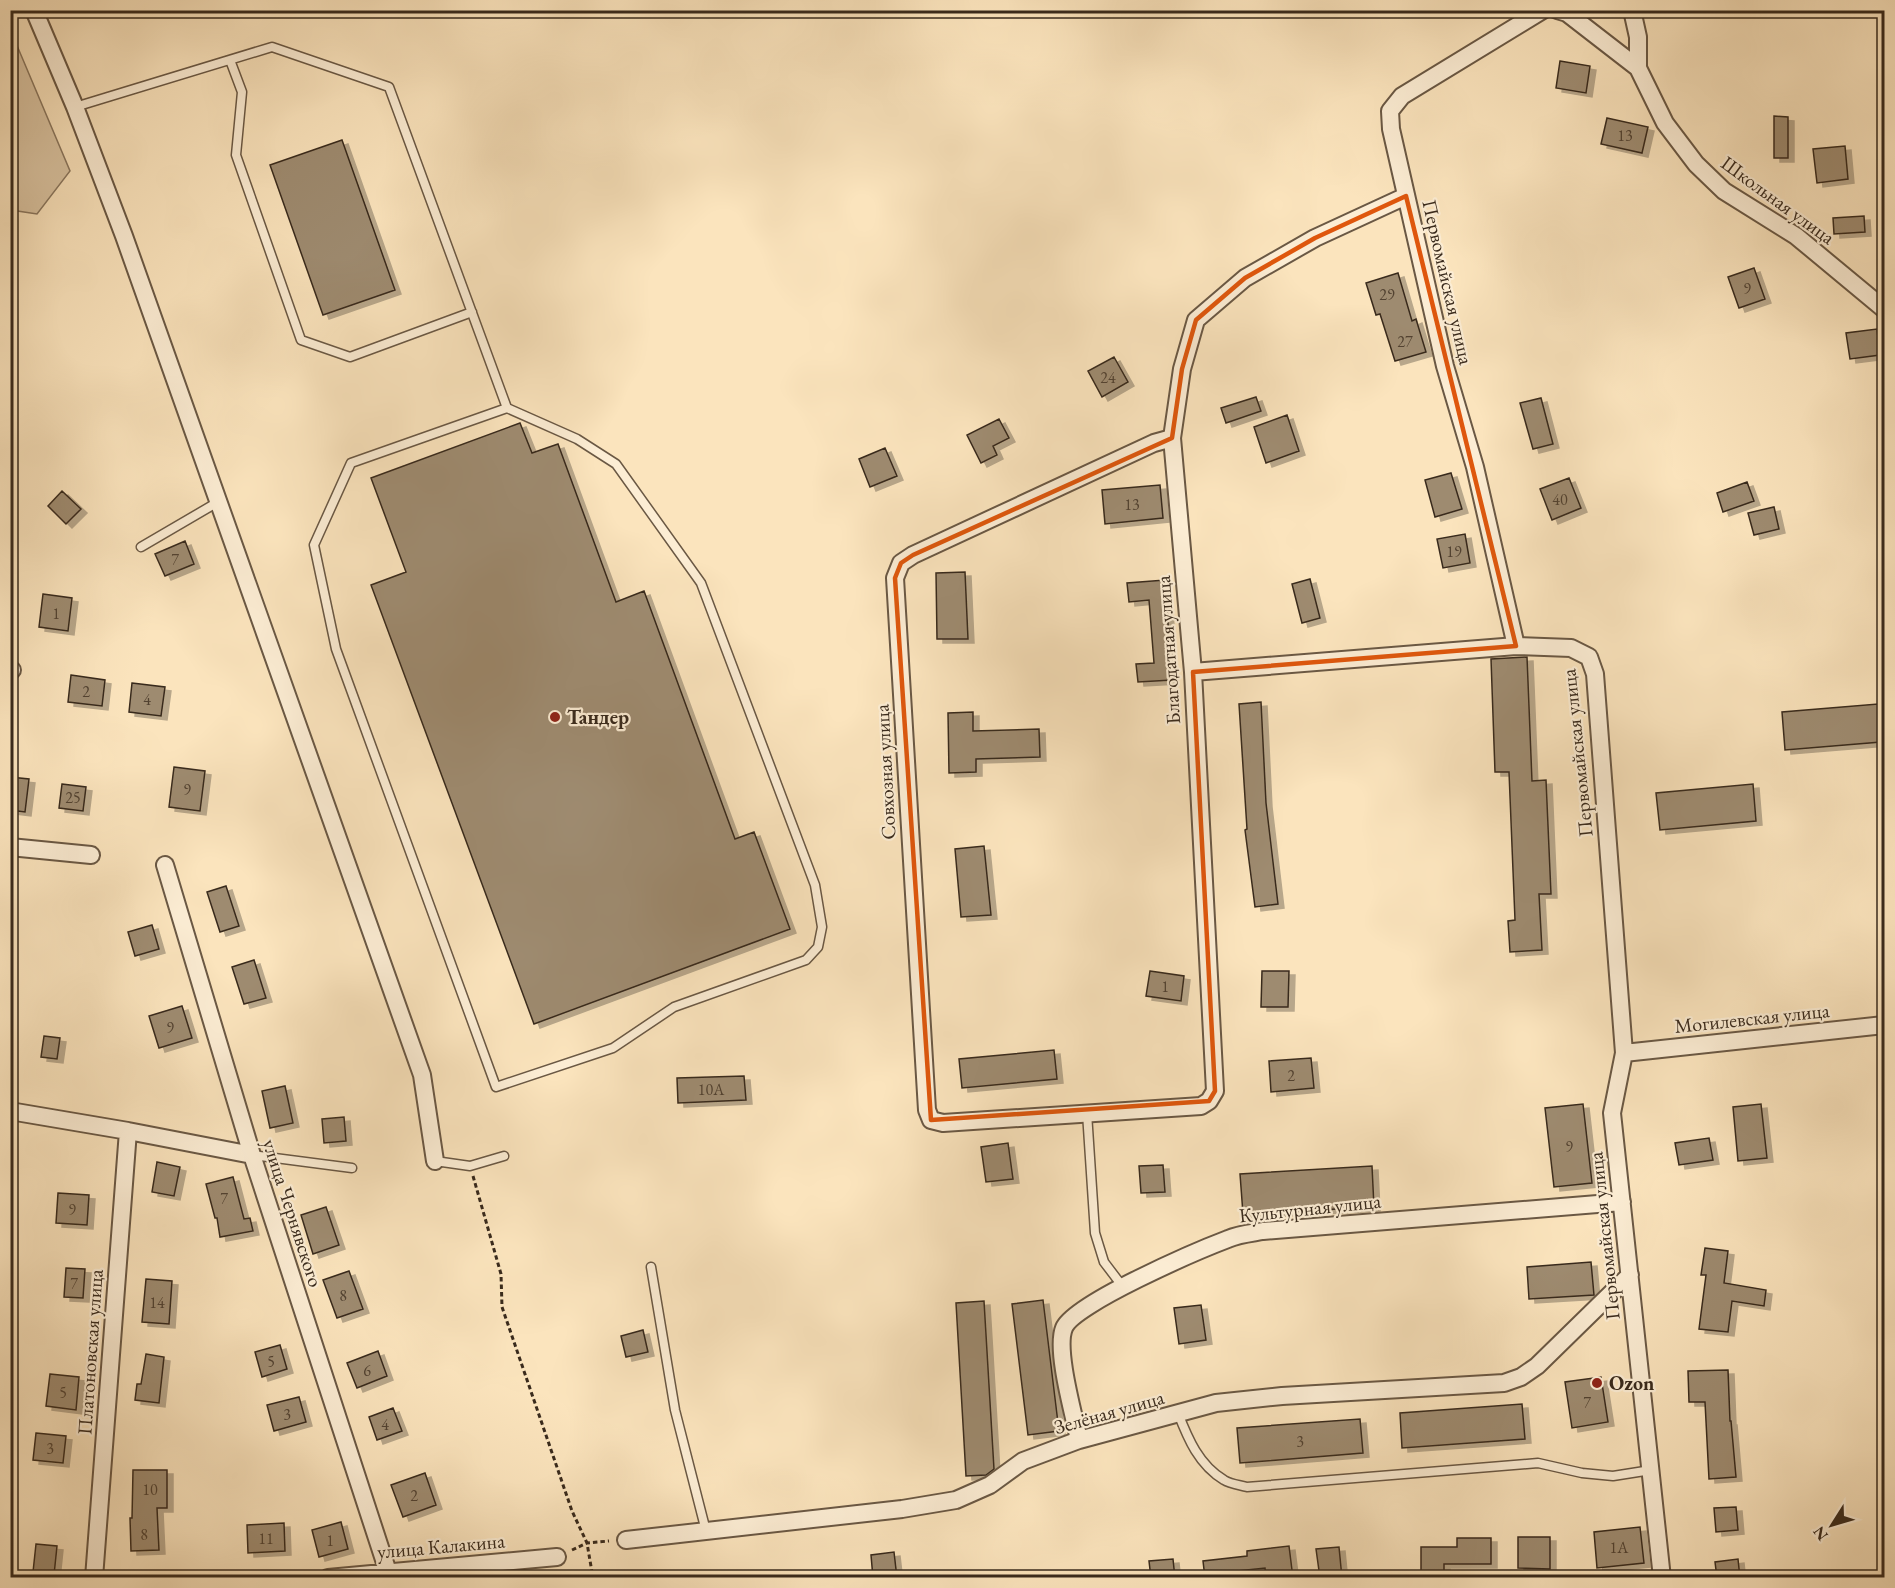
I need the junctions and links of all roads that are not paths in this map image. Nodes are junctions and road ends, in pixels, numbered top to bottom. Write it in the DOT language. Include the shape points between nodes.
graph roads {
  1 [pos="34,10"];
  2 [pos="1543,10"];
  3 [pos="1557,10"];
  4 [pos="1632,10"];
  5 [pos="230,60"];
  6 [pos="1638,68"];
  7 [pos="75,107"];
  8 [pos="1406,196"];
  9 [pos="1884,309"];
  10 [pos="472,312"];
  11 [pos="507,408"];
  12 [pos="1172,438"];
  13 [pos="218,502"];
  14 [pos="141,547"];
  15 [pos="1516,646"];
  16 [pos="1193,672"];
  17 [pos="10,847"];
  18 [pos="91,855"];
  19 [pos="165,865"];
  20 [pos="1884,1024"];
  21 [pos="1624,1053"];
  22 [pos="10,1111"];
  23 [pos="1087,1112"];
  24 [pos="128,1131"];
  25 [pos="252,1155"];
  26 [pos="504,1156"];
  27 [pos="435,1161"];
  28 [pos="352,1168"];
  29 [pos="1622,1202"];
  30 [pos="651,1268"];
  31 [pos="1630,1275"];
  32 [pos="1123,1287"];
  33 [pos="1178,1413"];
  34 [pos="1079,1440"];
  35 [pos="1652,1470"];
  36 [pos="706,1531"];
  37 [pos="626,1540"];
  38 [pos="557,1557"];
  39 [pos="388,1572"];
  40 [pos="94,1578"];
  41 [pos="328,1578"];
  42 [pos="1662,1578"];
  1 -- 7 [label="street"];
  2 -- 8 [label="street, Первомайская улица" via="1402,96 1390,111"];
  3 -- 6 [label="street"];
  4 -- 6 [label="street, Школьная улица" via="1638,37"];
  5 -- 7 [label="lane"];
  5 -- 10 [label="lane" via="272,47 389,87"];
  5 -- 10 [label="lane" via="242,92 236,155 301,340 351,357"];
  6 -- 9 [label="street, Школьная улица" via="1665,123 1696,164 1724,191 1797,236"];
  7 -- 13 [label="street"];
  8 -- 12 [label="street, Благодатная улица" via="1315,238 1245,278 1196,320 1182,369"];
  8 -- 15 [label="street, Первомайская улица"];
  10 -- 11 [label="lane"];
  11 -- 11 [label="lane" via="351,464 315,545 336,649 496,1088 613,1048 674,1006 806,960 818,947 822,927 815,885 701,583 616,464 577,439"];
  12 -- 16 [label="street, Благодатная улица"];
  12 -- 23 [label="street, Совхозная улица" via="913,555 901,563 895,578 927,1110 931,1120 943,1123"];
  13 -- 14 [label="lane"];
  13 -- 27 [label="street" via="422,1075"];
  15 -- 16 [label="street"];
  15 -- 21 [label="street, Первомайская улица" via="1571,648 1589,657 1595,674"];
  16 -- 23 [label="street, Благодатная улица" via="1215,1091 1201,1106"];
  17 -- 18 [label="street"];
  19 -- 25 [label="street, улица Чернявского"];
  20 -- 21 [label="street, Могилевская улица"];
  21 -- 29 [label="street, Первомайская улица" via="1612,1113"];
  22 -- 24 [label="street"];
  23 -- 32 [label="lane" via="1095,1233 1104,1262"];
  24 -- 25 [label="street"];
  24 -- 40 [label="street, Платоновская улица"];
  25 -- 28 [label="lane"];
  25 -- 39 [label="street, улица Чернявского"];
  26 -- 27 [label="lane" via="470,1166"];
  29 -- 31 [label="street, Первомайская улица"];
  29 -- 32 [label="street, Культурная улица" via="1263,1231 1230,1238"];
  30 -- 36 [label="lane" via="675,1410"];
  31 -- 33 [label="street" via="1537,1366 1504,1383 1282,1396 1216,1403"];
  31 -- 35 [label="street, Первомайская улица"];
  32 -- 34 [label="street, Культурная улица" via="1077,1313 1064,1326 1060,1345"];
  33 -- 34 [label="street, Зелёная улица"];
  33 -- 35 [label="lane, Зелёная улица" via="1190,1443 1205,1465 1225,1482 1247,1486 1538,1462 1613,1476"];
  34 -- 36 [label="street, Зелёная улица" via="1023,1461 990,1485 956,1500"];
  35 -- 42 [label="street, Первомайская улица"];
  36 -- 37 [label="street, Зелёная улица"];
  38 -- 39 [label="street, улица Калакина"];
  39 -- 41 [label="street, улица Калакина"];
}
